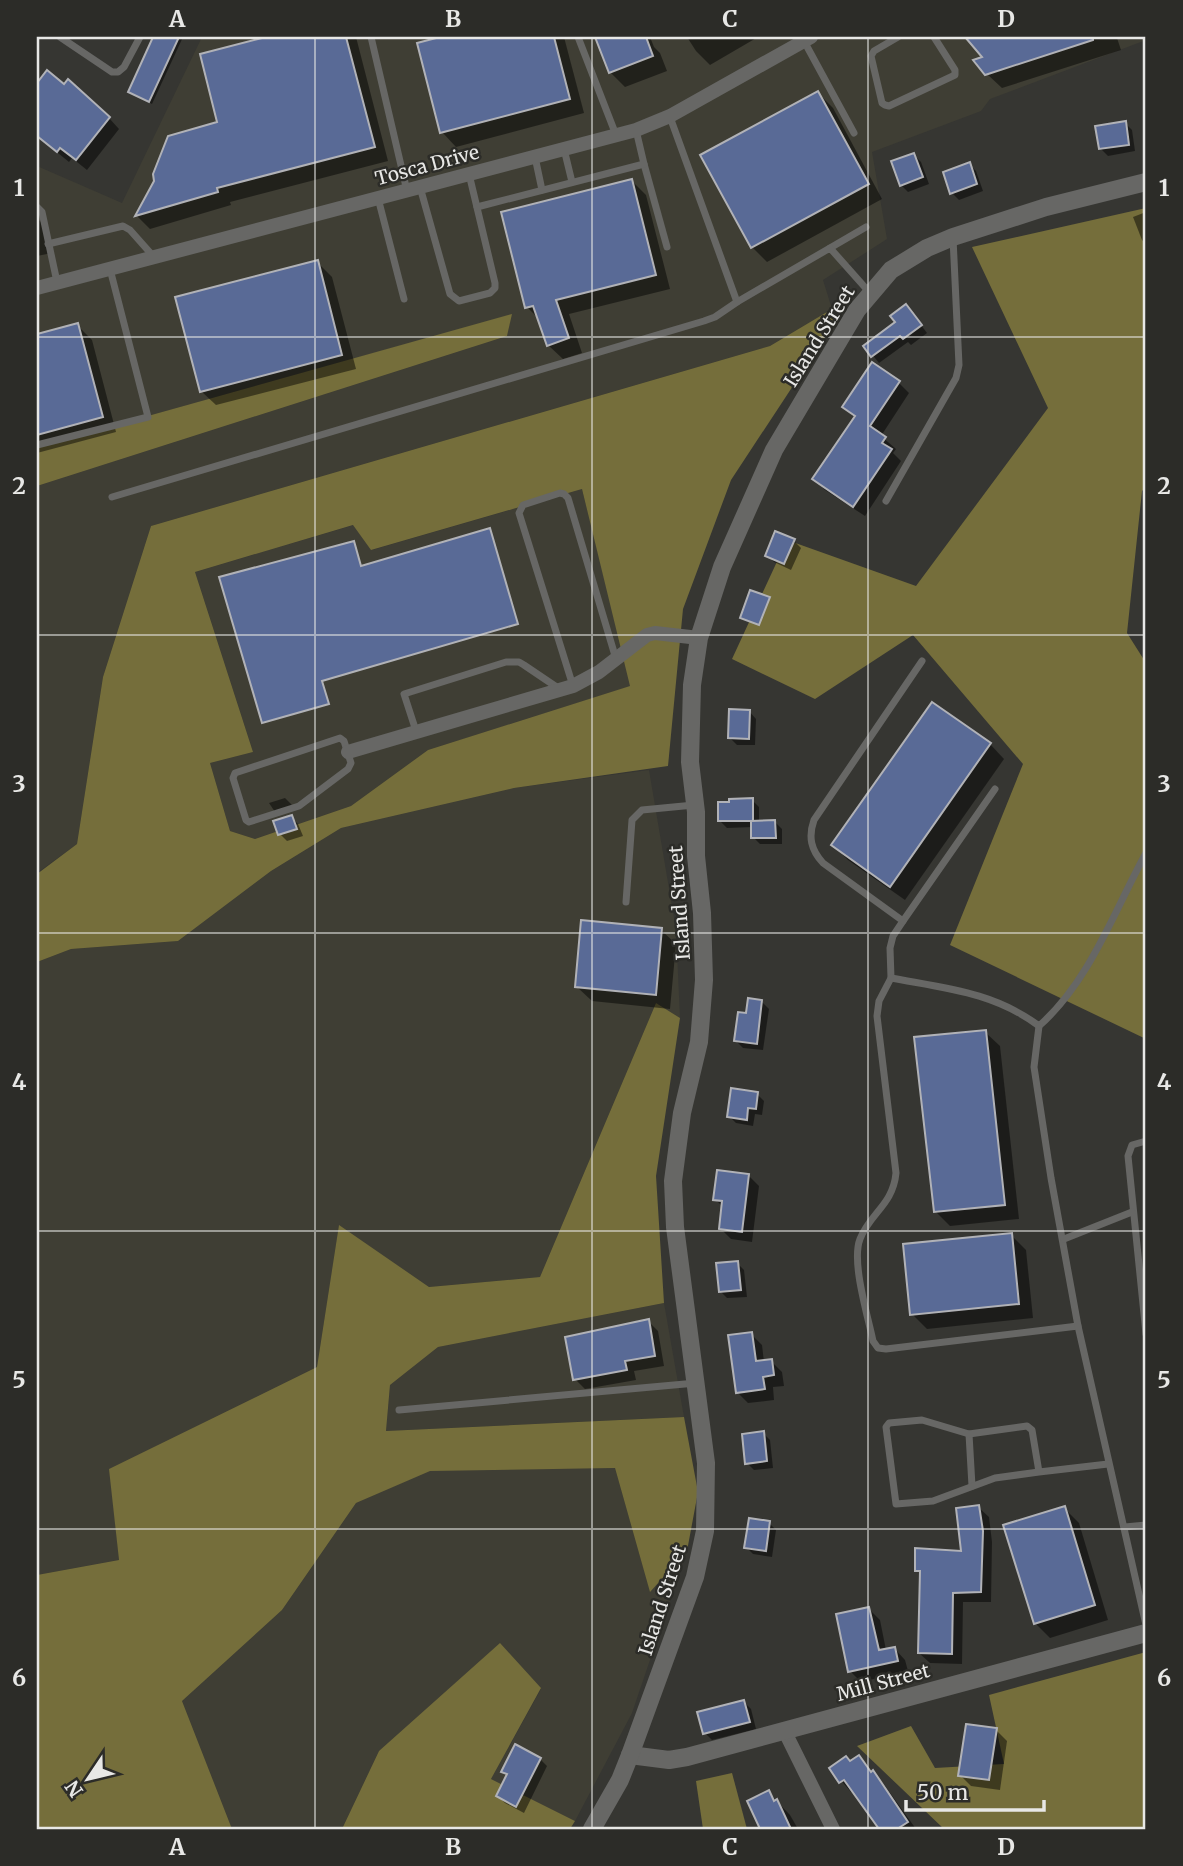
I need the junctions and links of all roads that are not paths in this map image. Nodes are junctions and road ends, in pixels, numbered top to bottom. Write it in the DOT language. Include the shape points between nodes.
graph roads {
  1 [pos="60,37"];
  2 [pos="140,37"];
  3 [pos="371,37"];
  4 [pos="578,37"];
  5 [pos="898,37"];
  6 [pos="934,37"];
  7 [pos="807,39"];
  8 [pos="670,116"];
  9 [pos="636,130"];
  10 [pos="854,133"];
  11 [pos="616,135"];
  12 [pos="564,149"];
  13 [pos="535,157"];
  14 [pos="644,164"];
  15 [pos="469,174"];
  16 [pos="572,182"];
  17 [pos="1146,182"];
  18 [pos="414,189"];
  19 [pos="542,190"];
  20 [pos="377,198"];
  21 [pos="37,207"];
  22 [pos="477,207"];
  23 [pos="866,227"];
  24 [pos="953,237"];
  25 [pos="48,244"];
  26 [pos="667,247"];
  27 [pos="830,248"];
  28 [pos="154,257"];
  29 [pos="110,269"];
  30 [pos="57,283"];
  31 [pos="37,288"];
  32 [pos="870,293"];
  33 [pos="404,299"];
  34 [pos="737,302"];
  35 [pos="37,445"];
  36 [pos="111,497"];
  37 [pos="886,501"];
  38 [pos="699,638"];
  39 [pos="616,659"];
  40 [pos="922,661"];
  41 [pos="567,688"];
  42 [pos="416,731"];
  43 [pos="348,752"];
  44 [pos="995,789"];
  45 [pos="695,805"];
  46 [pos="1146,853"];
  47 [pos="626,902"];
  48 [pos="904,921"];
  49 [pos="891,978"];
  50 [pos="1039,1026"];
  51 [pos="1146,1140"];
  52 [pos="1132,1212"];
  53 [pos="1064,1239"];
  54 [pos="1078,1326"];
  55 [pos="1146,1334"];
  56 [pos="697,1382"];
  57 [pos="399,1410"];
  58 [pos="969,1434"];
  59 [pos="1108,1464"];
  60 [pos="1039,1472"];
  61 [pos="972,1486"];
  62 [pos="1146,1525"];
  63 [pos="1125,1527"];
  64 [pos="1146,1625"];
  65 [pos="1146,1633"];
  66 [pos="784,1730"];
  67 [pos="630,1755"];
  68 [pos="592,1829"];
  69 [pos="833,1829"];
  1 -- 2 [label="lane" via="118,72"];
  3 -- 18 [label="lane"];
  4 -- 11 [label="lane"];
  5 -- 6 [label="lane" via="871,56 885,106 955,75"];
  7 -- 8 [label="street, Tosca Drive"];
  7 -- 10 [label="lane"];
  8 -- 9 [label="street, Tosca Drive"];
  8 -- 34 [label="lane"];
  9 -- 11 [label="street, Tosca Drive"];
  9 -- 14 [label="lane"];
  11 -- 12 [label="street, Tosca Drive"];
  12 -- 13 [label="street, Tosca Drive"];
  12 -- 16 [label="lane"];
  13 -- 15 [label="street, Tosca Drive"];
  13 -- 19 [label="lane"];
  14 -- 16 [label="lane"];
  14 -- 26 [label="lane"];
  15 -- 18 [label="street, Tosca Drive"];
  15 -- 22 [label="lane"];
  16 -- 19 [label="lane"];
  17 -- 24 [label="street, Island Street"];
  18 -- 20 [label="street, Tosca Drive"];
  18 -- 22 [label="lane" via="450,294 459,301 495,288"];
  19 -- 22 [label="lane"];
  20 -- 28 [label="street, Tosca Drive"];
  20 -- 33 [label="lane"];
  21 -- 25 [label="lane"];
  23 -- 27 [label="lane"];
  24 -- 32 [label="street, Island Street" via="903,260"];
  24 -- 37 [label="lane" via="956,378"];
  25 -- 28 [label="lane" via="123,226"];
  25 -- 30 [label="lane"];
  27 -- 32 [label="lane"];
  27 -- 34 [label="lane"];
  28 -- 29 [label="street, Tosca Drive"];
  29 -- 30 [label="street, Tosca Drive"];
  29 -- 35 [label="lane" via="148,417"];
  30 -- 31 [label="street, Tosca Drive"];
  32 -- 38 [label="street, Island Street" via="774,450 722,567"];
  34 -- 36 [label="lane" via="704,321"];
  38 -- 39 [label="street" via="647,635"];
  38 -- 45 [label="street, Island Street" via="690,749"];
  39 -- 41 [label="street"];
  39 -- 41 [label="lane" via="568,498 560,494 523,505 519,513"];
  40 -- 48 [label="lane" via="810,831 815,854 823,863"];
  41 -- 42 [label="street"];
  41 -- 42 [label="lane" via="524,665 506,662 404,694"];
  42 -- 43 [label="street"];
  43 -- 43 [label="lane" via="340,738 235,773 246,820 303,803 350,766"];
  44 -- 48 [label="lane"];
  45 -- 47 [label="lane" via="642,810 632,820"];
  45 -- 56 [label="street, Island Street" via="704,980 699,1042 682,1113 673,1181"];
  46 -- 50 [label="lane" via="1076,984"];
  48 -- 49 [label="lane" via="890,947"];
  49 -- 50 [label="lane" via="980,995"];
  49 -- 54 [label="lane" via="877,1016 895,1186 865,1229 856,1255 873,1341 886,1349"];
  50 -- 53 [label="lane" via="1034,1067"];
  51 -- 52 [label="lane" via="1132,1145 1129,1156"];
  52 -- 53 [label="lane"];
  52 -- 55 [label="lane"];
  53 -- 54 [label="lane"];
  54 -- 59 [label="lane"];
  56 -- 57 [label="lane"];
  56 -- 67 [label="street, Island Street" via="706,1464 705,1531 695,1577"];
  58 -- 60 [label="lane" via="1030,1427"];
  58 -- 61 [label="lane"];
  58 -- 61 [label="lane" via="922,1420 886,1427 895,1504 933,1501"];
  59 -- 60 [label="lane"];
  59 -- 63 [label="lane"];
  60 -- 61 [label="lane"];
  62 -- 63 [label="lane"];
  63 -- 64 [label="lane"];
  65 -- 66 [label="street, Mill Street"];
  66 -- 67 [label="street, Mill Street" via="669,1760"];
  66 -- 69 [label="street"];
  67 -- 68 [label="street, Island Street"];
}
